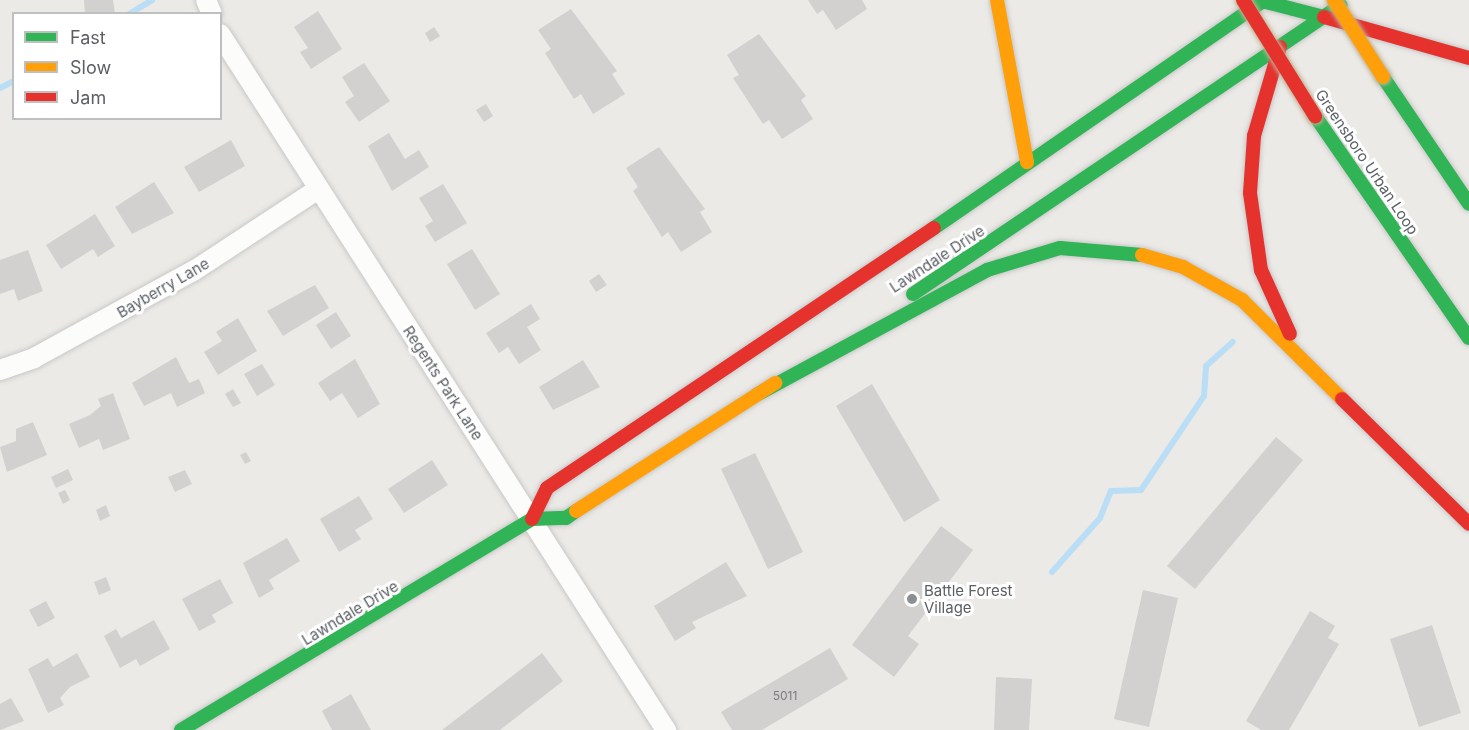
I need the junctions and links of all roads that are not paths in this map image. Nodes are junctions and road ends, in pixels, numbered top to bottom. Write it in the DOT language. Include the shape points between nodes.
graph roads {
  1 [pos="997,0"];
  2 [pos="1243,0"];
  3 [pos="1260,0"];
  4 [pos="1334,0"];
  5 [pos="1349,0"];
  6 [pos="1293,4"];
  7 [pos="1324,17"];
  8 [pos="222,37"];
  9 [pos="1280,47"];
  10 [pos="1469,58"];
  11 [pos="1027,162"];
  12 [pos="317,190"];
  13 [pos="1469,204"];
  14 [pos="1469,338"];
  15 [pos="1308,363"];
  16 [pos="0,370"];
  17 [pos="758,394"];
  18 [pos="532,519"];
  19 [pos="1469,524"];
  20 [pos="181,730"];
  21 [pos="666,730"];
  1 -- 11 [label="main road"];
  2 -- 14 [label="main road, Greensboro Urban Loop, bridge" via="1315,116"];
  3 -- 6 [label="main road"];
  3 -- 11 [label="main road, Lawndale Drive"];
  4 -- 13 [label="main road, bridge"];
  5 -- 7 [label="main road, Lawndale Drive"];
  6 -- 7 [label="main road"];
  6 -- 9 [label="main road"];
  7 -- 9 [label="main road, Lawndale Drive"];
  7 -- 10 [label="main road"];
  8 -- 12 [label="street, Regents Park Lane"];
  9 -- 15 [label="main road" via="1254,136 1251,221 1270,295"];
  9 -- 17 [label="main road, Lawndale Drive"];
  11 -- 18 [label="main road, Lawndale Drive" via="696,392 547,488"];
  12 -- 16 [label="street, Bayberry Lane" via="186,275 34,358"];
  12 -- 18 [label="street, Regents Park Lane"];
  15 -- 17 [label="main road" via="1242,300 1207,277 1129,251 1060,248 987,270"];
  15 -- 19 [label="main road"];
  17 -- 18 [label="main road, Lawndale Drive" via="566,518"];
  18 -- 20 [label="main road, Lawndale Drive"];
  18 -- 21 [label="street, Regents Park Lane"];
}
